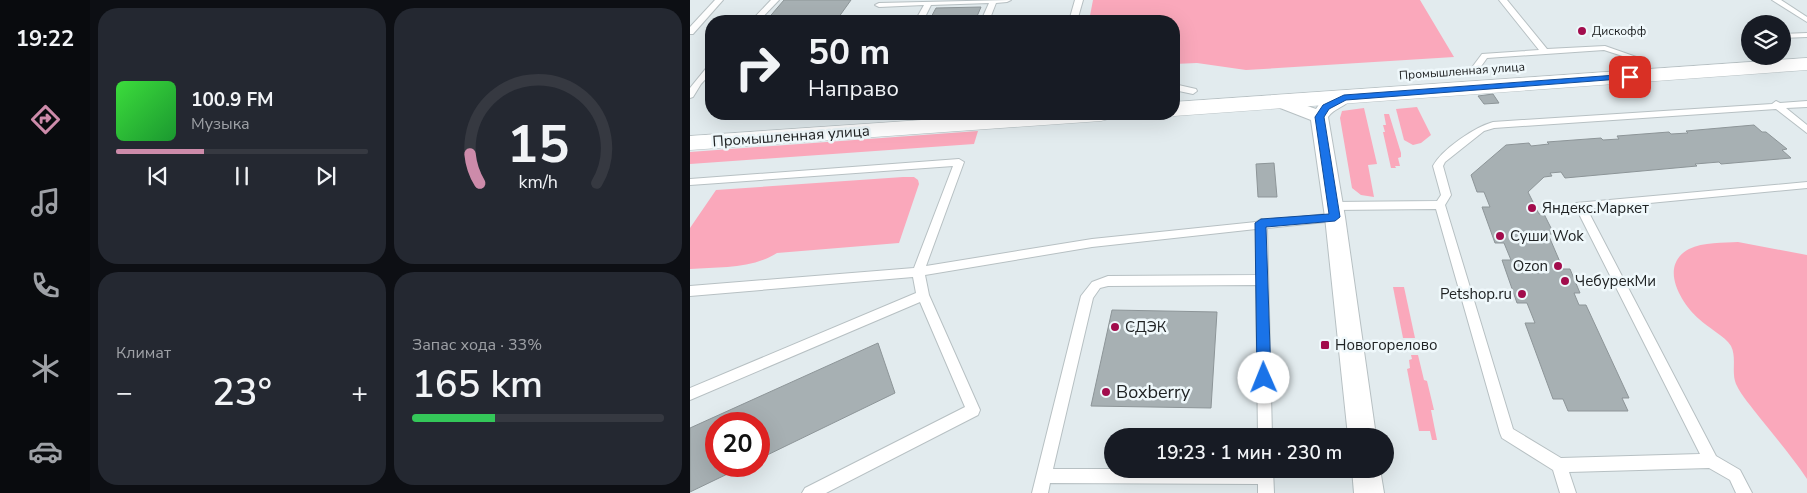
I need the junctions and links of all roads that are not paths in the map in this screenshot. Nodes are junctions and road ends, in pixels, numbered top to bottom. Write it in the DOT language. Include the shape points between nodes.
graph roads {
  1 [pos="719,0"];
  2 [pos="775,0"];
  3 [pos="994,0"];
  4 [pos="1007,0"];
  5 [pos="1078,0"];
  6 [pos="1503,0"];
  7 [pos="1776,0"];
  8 [pos="929,3"];
  9 [pos="879,6"];
  10 [pos="705,15"];
  11 [pos="705,15"];
  12 [pos="761,15"];
  13 [pos="922,15"];
  14 [pos="988,15"];
  15 [pos="1075,15"];
  16 [pos="1807,20"];
  17 [pos="690,32"];
  18 [pos="1807,35"];
  19 [pos="1791,36"];
  20 [pos="1807,47"];
  21 [pos="1791,48"];
  22 [pos="1545,52"];
  23 [pos="1741,52"];
  24 [pos="1638,59"];
  25 [pos="1807,64"];
  26 [pos="1474,70"];
  27 [pos="705,74"];
  28 [pos="1180,90"];
  29 [pos="690,95"];
  30 [pos="1344,98"];
  31 [pos="1281,102"];
  32 [pos="1776,104"];
  33 [pos="1807,104"];
  34 [pos="1180,109"];
  35 [pos="1319,117"];
  36 [pos="776,120"];
  37 [pos="1016,120"];
  38 [pos="690,126"];
  39 [pos="1807,130"];
  40 [pos="690,143"];
  41 [pos="690,182"];
  42 [pos="1807,185"];
  43 [pos="1440,205"];
  44 [pos="1334,212"];
  45 [pos="1261,223"];
  46 [pos="918,272"];
  47 [pos="1262,280"];
  48 [pos="690,292"];
  49 [pos="924,294"];
  50 [pos="690,394"];
  51 [pos="1265,428"];
  52 [pos="1361,428"];
  53 [pos="1710,461"];
  54 [pos="1559,465"];
  55 [pos="1104,475"];
  56 [pos="1044,476"];
  57 [pos="1266,478"];
  58 [pos="1367,478"];
  59 [pos="810,493"];
  60 [pos="1040,493"];
  61 [pos="1266,493"];
  62 [pos="1369,493"];
  63 [pos="1568,493"];
  64 [pos="1744,493"];
  1 -- 11 [label="lane"];
  2 -- 12 [label="lane"];
  3 -- 4 [label="lane"];
  3 -- 8 [label="lane"];
  3 -- 14 [label="lane"];
  5 -- 15 [label="lane"];
  6 -- 22 [label="lane"];
  7 -- 16 [label="lane"];
  8 -- 9 [label="lane"];
  8 -- 13 [label="lane"];
  10 -- 17 [label="lane"];
  18 -- 19 [label="lane"];
  20 -- 21 [label="street"];
  22 -- 24 [label="lane" via="1605,48"];
  22 -- 26 [label="lane" via="1485,56"];
  23 -- 24 [label="street, Промышленная улица"];
  24 -- 26 [label="street, Промышленная улица"];
  25 -- 30 [label="street, Промышленная улица"];
  26 -- 28 [label="street, Промышленная улица"];
  27 -- 29 [label="lane"];
  30 -- 31 [label="street, Промышленная улица"];
  30 -- 35 [label="street" via="1326,107"];
  31 -- 34 [label="street, Промышленная улица"];
  31 -- 35 [label="street"];
  32 -- 33 [label="lane"];
  32 -- 39 [label="lane"];
  32 -- 43 [label="lane" via="1485,127 1441,160 1438,166 1446,195"];
  35 -- 44 [label="street"];
  36 -- 38 [label="street, Промышленная улица"];
  37 -- 40 [label="street, Промышленная улица"];
  41 -- 46 [label="lane" via="959,162"];
  42 -- 53 [label="lane" via="1580,206"];
  43 -- 44 [label="lane"];
  43 -- 54 [label="lane" via="1508,432"];
  44 -- 45 [label="lane"];
  44 -- 52 [label="street"];
  45 -- 46 [label="lane" via="1092,242"];
  45 -- 47 [label="lane"];
  46 -- 48 [label="lane"];
  46 -- 49 [label="lane"];
  47 -- 51 [label="lane"];
  47 -- 56 [label="lane" via="1108,281 1096,286 1087,296"];
  49 -- 50 [label="lane"];
  49 -- 59 [label="lane" via="973,410"];
  53 -- 54 [label="lane"];
  53 -- 64 [label="lane" via="1735,475"];
  54 -- 63 [label="lane"];
  55 -- 56 [label="lane"];
  56 -- 60 [label="lane"];
  57 -- 61 [label="lane"];
  58 -- 62 [label="street"];
}
